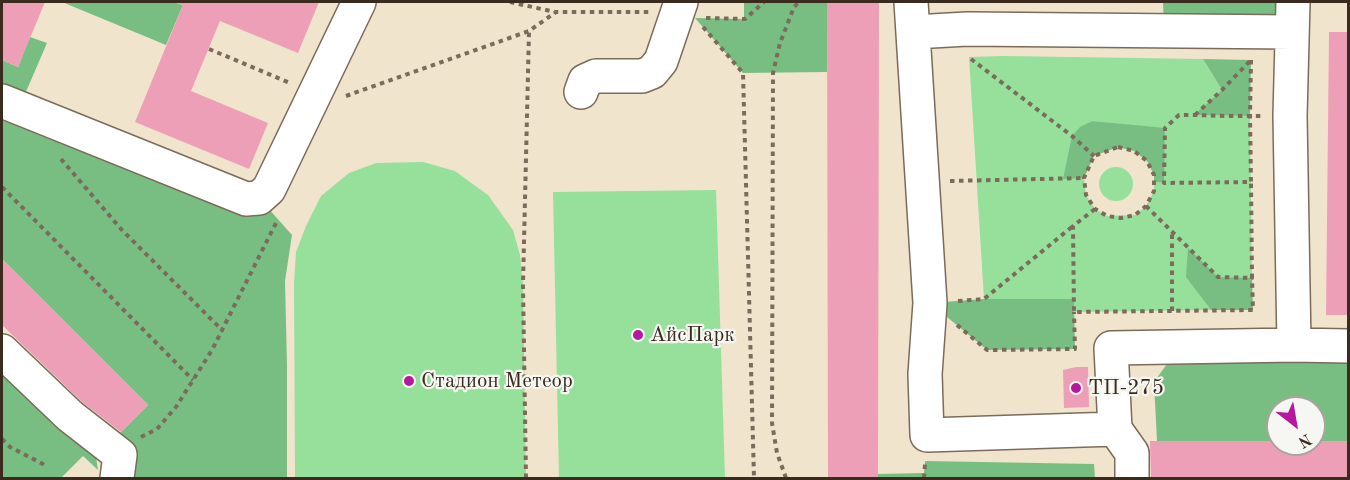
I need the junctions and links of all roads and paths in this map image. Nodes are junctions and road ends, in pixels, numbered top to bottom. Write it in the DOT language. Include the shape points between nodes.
graph roads {
  1 [pos="358,2"];
  2 [pos="510,2"];
  3 [pos="764,2"];
  4 [pos="799,2"];
  5 [pos="685,10"];
  6 [pos="556,12"];
  7 [pos="913,17"];
  8 [pos="1292,17"];
  9 [pos="967,29"];
  10 [pos="529,31"];
  11 [pos="209,49"];
  12 [pos="1251,60"];
  13 [pos="581,92"];
  14 [pos="326,96"];
  15 [pos="2,101"];
  16 [pos="1194,115"];
  17 [pos="1250,116"];
  18 [pos="1290,116"];
  19 [pos="55,151"];
  20 [pos="1094,156"];
  21 [pos="1084,178"];
  22 [pos="1251,182"];
  23 [pos="923,183"];
  24 [pos="1154,183"];
  25 [pos="1164,183"];
  26 [pos="2,188"];
  27 [pos="1146,206"];
  28 [pos="1095,208"];
  29 [pos="279,219"];
  30 [pos="1073,226"];
  31 [pos="1172,232"];
  32 [pos="1252,278"];
  33 [pos="930,303"];
  34 [pos="1172,311"];
  35 [pos="1074,312"];
  36 [pos="223,331"];
  37 [pos="1294,345"];
  38 [pos="1348,346"];
  39 [pos="2,351"];
  40 [pos="193,380"];
  41 [pos="1115,429"];
  42 [pos="2,439"];
  43 [pos="45,465"];
  44 [pos="118,467"];
  45 [pos="526,478"];
  46 [pos="754,478"];
  47 [pos="786,478"];
  48 [pos="1132,478"];
  1 -- 14 [label="lane"];
  2 -- 6 [label="path"];
  3 -- 5 [label="path" via="745,19"];
  4 -- 47 [label="path" via="780,43 773,73 772,423"];
  5 -- 6 [label="path"];
  5 -- 13 [label="lane" via="652,72 642,76 597,76 585,81"];
  5 -- 46 [label="path" via="743,73"];
  6 -- 10 [label="path"];
  7 -- 9 [label="lane"];
  7 -- 23 [label="lane"];
  8 -- 9 [label="lane"];
  8 -- 12 [label="path"];
  8 -- 18 [label="lane"];
  9 -- 20 [label="path" via="969,57"];
  10 -- 14 [label="path" via="368,87"];
  10 -- 45 [label="path" via="523,284"];
  11 -- 14 [label="path"];
  12 -- 16 [label="path"];
  12 -- 17 [label="path"];
  14 -- 15 [label="lane" via="269,189 258,198 246,199"];
  16 -- 17 [label="path"];
  16 -- 25 [label="path" via="1179,115 1165,128"];
  17 -- 18 [label="path"];
  17 -- 22 [label="path"];
  18 -- 37 [label="lane"];
  19 -- 36 [label="path" via="121,229"];
  20 -- 21 [label="path"];
  20 -- 24 [label="path" via="1118,147 1134,151 1147,161"];
  21 -- 23 [label="path"];
  21 -- 28 [label="path" via="1086,195"];
  22 -- 25 [label="path"];
  22 -- 32 [label="path"];
  23 -- 33 [label="lane"];
  24 -- 25 [label="path"];
  24 -- 27 [label="path"];
  26 -- 40 [label="path"];
  27 -- 28 [label="path" via="1135,215 1121,218 1107,216"];
  27 -- 31 [label="path"];
  28 -- 30 [label="path"];
  29 -- 36 [label="path"];
  30 -- 33 [label="path" via="984,299"];
  30 -- 35 [label="path"];
  31 -- 32 [label="path" via="1218,277"];
  31 -- 34 [label="path"];
  32 -- 34 [label="path" via="1253,310"];
  33 -- 35 [label="path" via="987,350 1075,349"];
  33 -- 41 [label="lane" via="925,374 927,435"];
  34 -- 35 [label="path"];
  36 -- 40 [label="path"];
  37 -- 38 [label="lane"];
  37 -- 41 [label="lane" via="1111,348"];
  39 -- 44 [label="lane"];
  40 -- 44 [label="path" via="157,429 128,444"];
  41 -- 48 [label="lane" via="1132,453"];
  42 -- 43 [label="path"];
}
